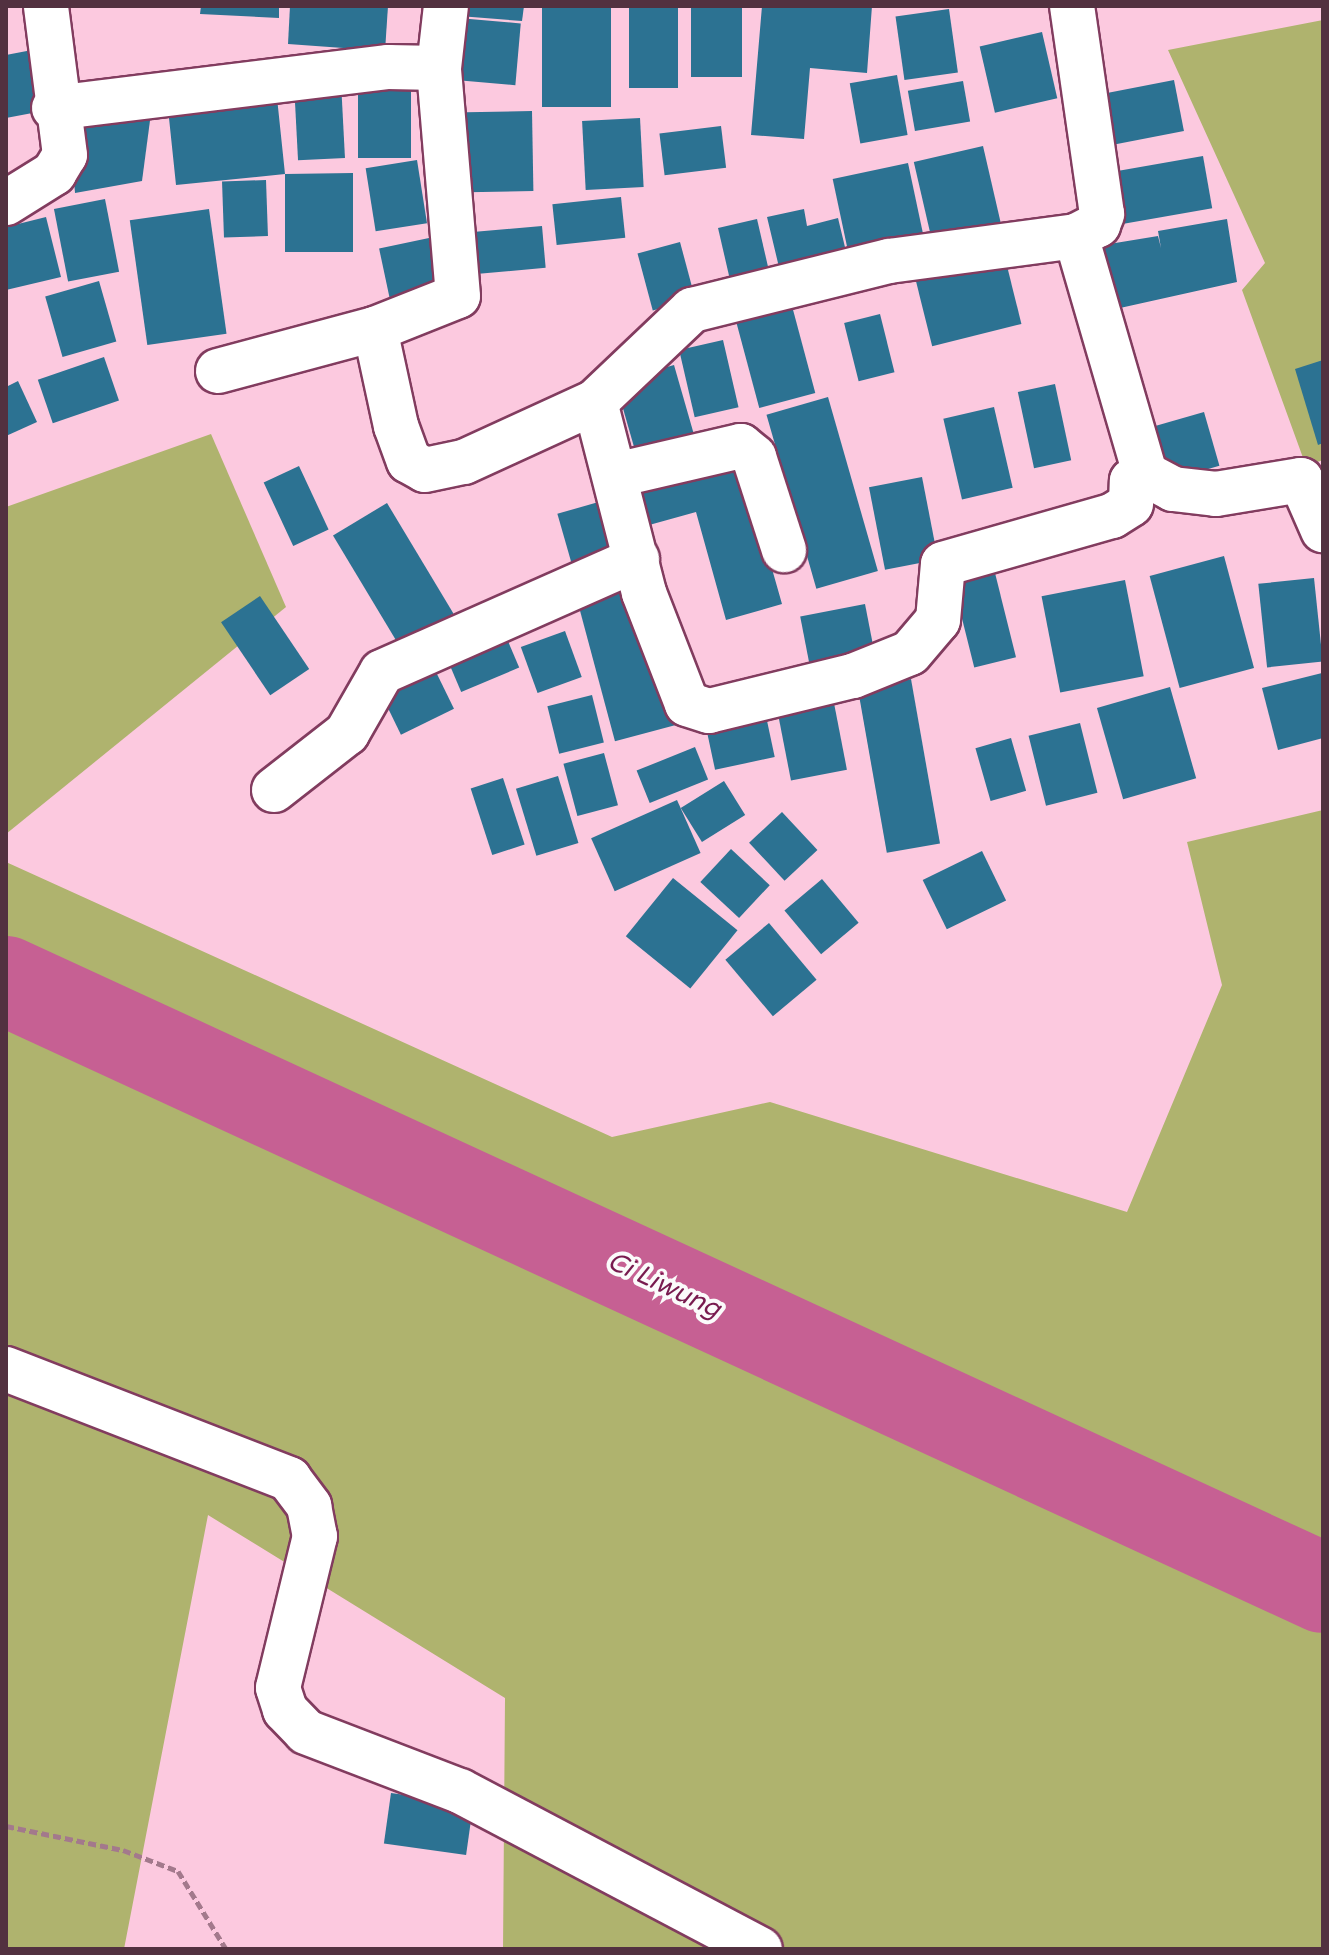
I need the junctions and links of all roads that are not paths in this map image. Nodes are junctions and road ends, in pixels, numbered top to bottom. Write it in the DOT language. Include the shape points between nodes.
graph roads {
  1 [pos="46,6"];
  2 [pos="446,6"];
  3 [pos="1072,6"];
  4 [pos="439,68"];
  5 [pos="54,108"];
  6 [pos="6,203"];
  7 [pos="1076,236"];
  8 [pos="375,329"];
  9 [pos="218,371"];
  10 [pos="595,402"];
  11 [pos="1145,474"];
  12 [pos="616,475"];
  13 [pos="1323,530"];
  14 [pos="784,550"];
  15 [pos="637,559"];
  16 [pos="274,790"];
  17 [pos="6,1369"];
  18 [pos="760,1949"];
  1 -- 5 [label="street"];
  2 -- 4 [label="street"];
  3 -- 7 [label="street" via="1102,214 1098,225"];
  4 -- 5 [label="street" via="388,67"];
  4 -- 8 [label="street" via="458,296"];
  5 -- 6 [label="street" via="65,155 54,173"];
  7 -- 10 [label="street" via="889,261 692,310"];
  7 -- 11 [label="street"];
  8 -- 9 [label="street"];
  8 -- 10 [label="street" via="396,426 409,461 425,470 464,462"];
  10 -- 12 [label="street"];
  11 -- 13 [label="street" via="1173,489 1216,494 1301,480"];
  11 -- 15 [label="street" via="1132,481 1131,504 1112,516 943,564 938,620 910,653 853,676 709,711 687,704"];
  12 -- 14 [label="street" via="741,446 754,457"];
  12 -- 15 [label="street"];
  15 -- 16 [label="street" via="382,672 347,733"];
  17 -- 18 [label="street" via="289,1479 309,1506 315,1536 278,1688 285,1710 306,1732 460,1791"];
}
